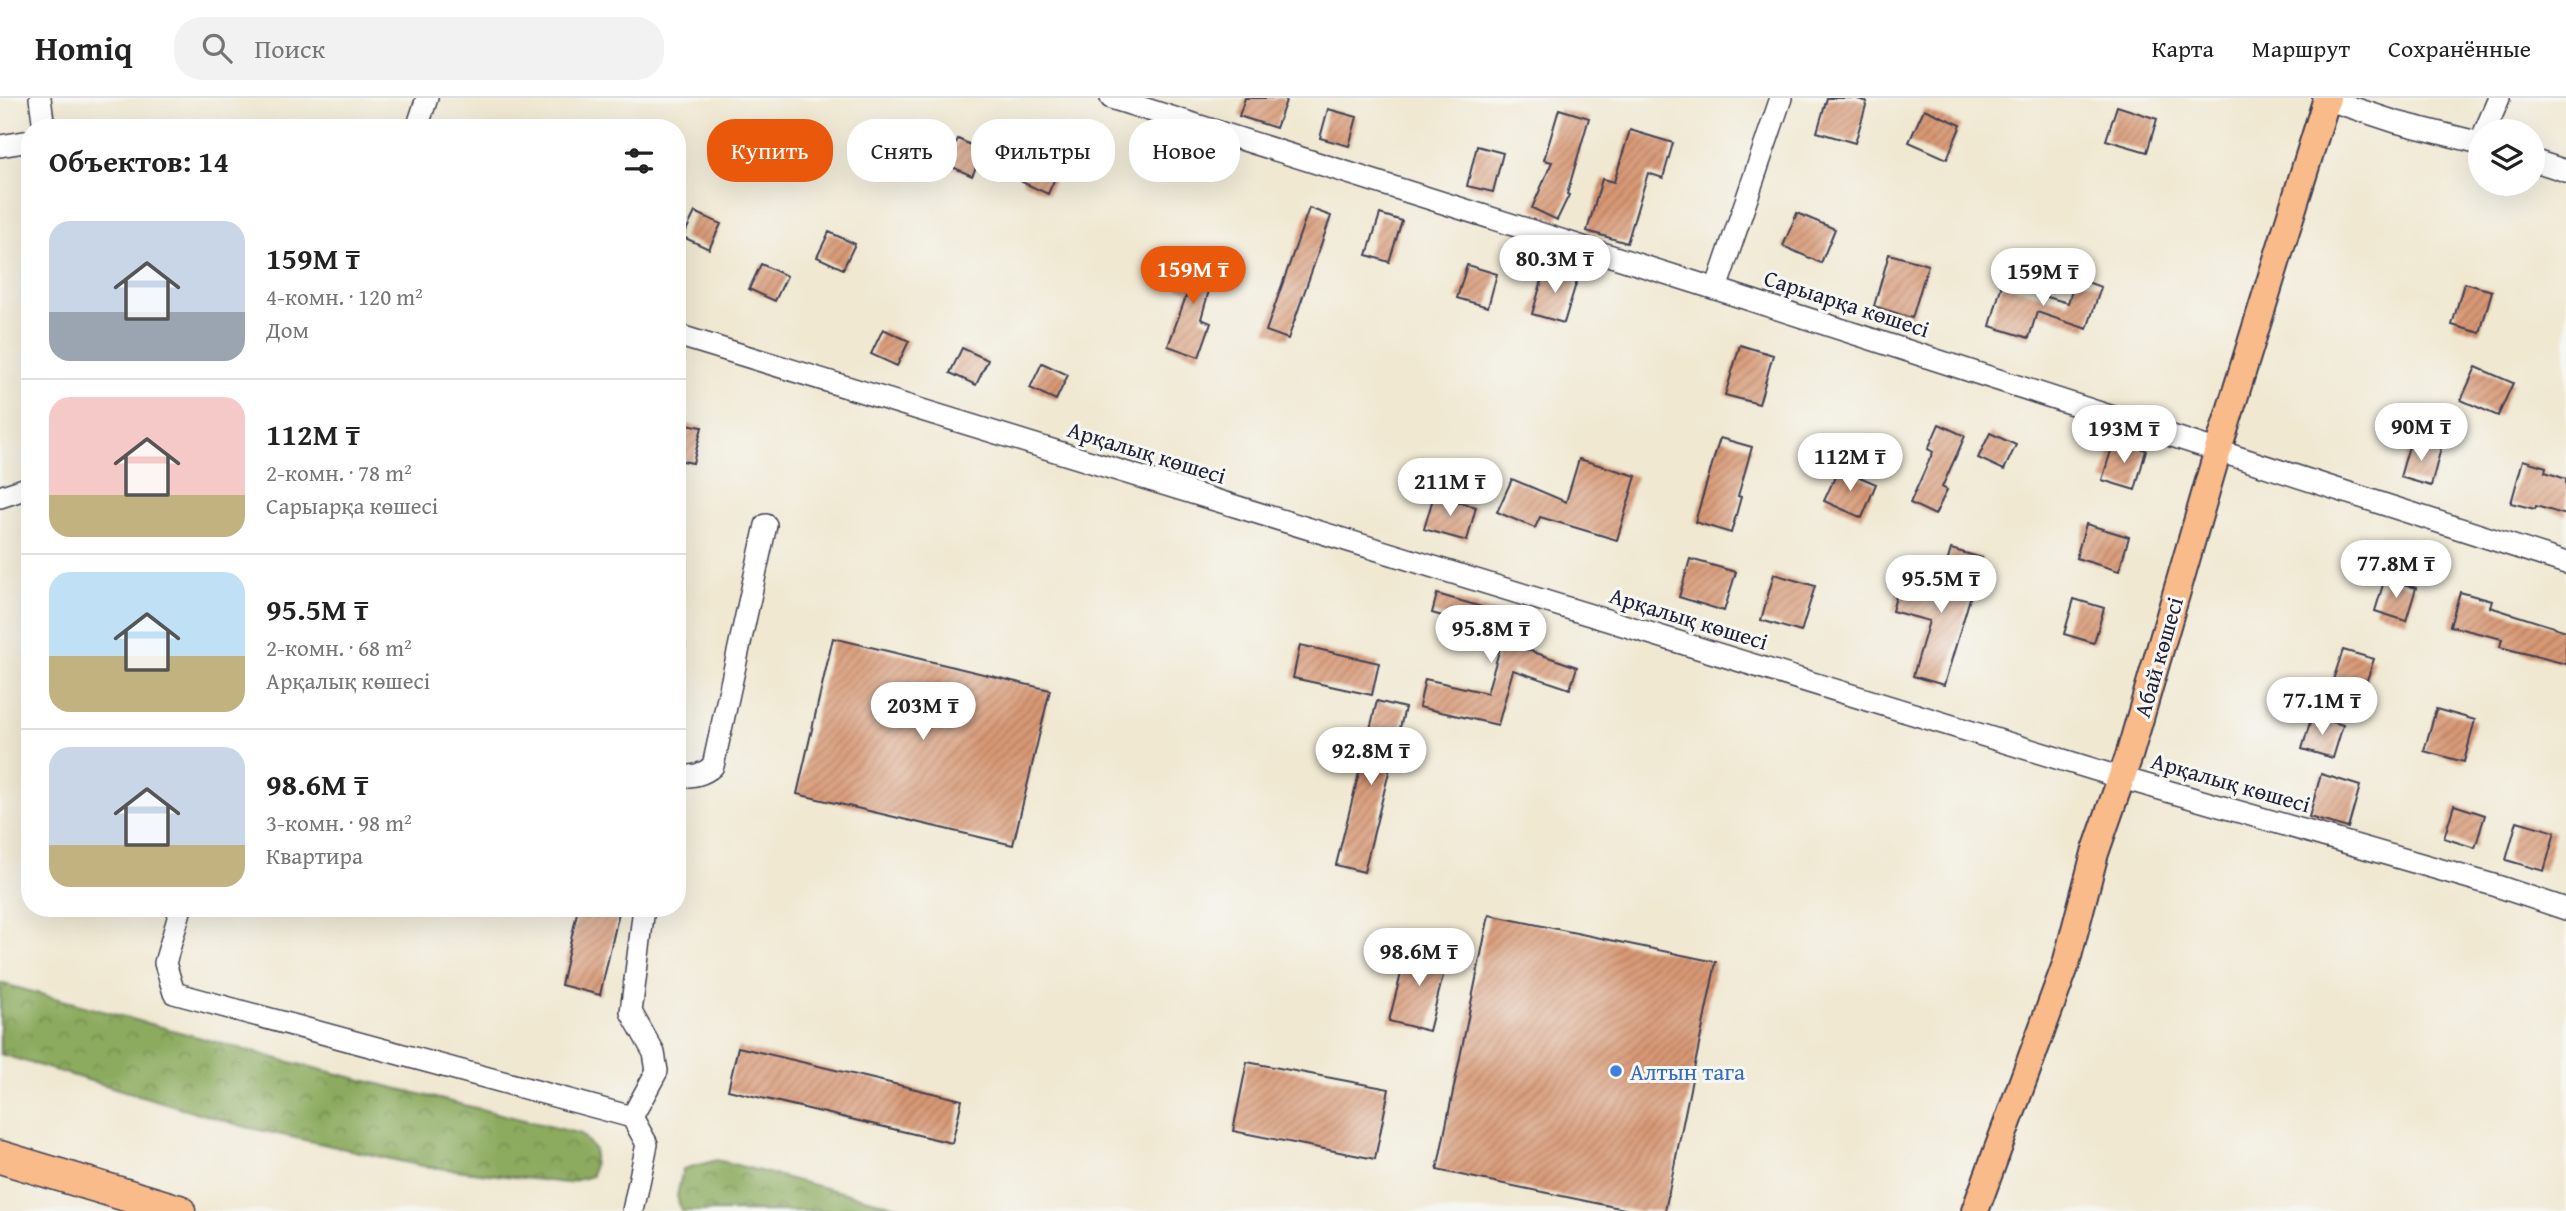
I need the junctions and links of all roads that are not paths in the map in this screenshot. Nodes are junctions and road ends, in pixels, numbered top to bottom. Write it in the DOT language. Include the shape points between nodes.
graph roads {
  1 [pos="40,98"];
  2 [pos="427,98"];
  3 [pos="1111,98"];
  4 [pos="1781,98"];
  5 [pos="2326,98"];
  6 [pos="2499,98"];
  7 [pos="43,119"];
  8 [pos="420,119"];
  9 [pos="2490,119"];
  10 [pos="2468,139"];
  11 [pos="21,142"];
  12 [pos="0,146"];
  13 [pos="2545,164"];
  14 [pos="2566,171"];
  15 [pos="1716,289"];
  16 [pos="686,338"];
  17 [pos="2218,450"];
  18 [pos="21,490"];
  19 [pos="0,497"];
  20 [pos="766,525"];
  21 [pos="2566,563"];
  22 [pos="686,776"];
  23 [pos="2122,778"];
  24 [pos="2566,909"];
  25 [pos="178,917"];
  26 [pos="643,917"];
  27 [pos="632,1116"];
  28 [pos="0,1157"];
  29 [pos="179,1211"];
  30 [pos="633,1211"];
  31 [pos="1975,1211"];
  1 -- 7 [label="street"];
  2 -- 8 [label="street"];
  3 -- 15 [label="street, Сарыарқа көшесі"];
  4 -- 15 [label="street"];
  5 -- 10 [label="street" via="2396,122"];
  5 -- 17 [label="main road, Абай көшесі"];
  6 -- 9 [label="street"];
  11 -- 12 [label="street"];
  13 -- 14 [label="street"];
  15 -- 17 [label="street, Сарыарқа көшесі"];
  16 -- 23 [label="street, Арқалық көшесі"];
  17 -- 21 [label="street, Сарыарқа көшесі"];
  17 -- 23 [label="main road, Абай көшесі"];
  18 -- 19 [label="street"];
  20 -- 22 [label="street" via="713,766"];
  23 -- 24 [label="street, Арқалық көшесі"];
  23 -- 31 [label="main road, Абай көшесі" via="2095,853 2066,964"];
  25 -- 27 [label="street" via="164,963 174,993"];
  26 -- 27 [label="street" via="631,1012 654,1053 657,1072"];
  27 -- 30 [label="street" via="648,1144"];
  28 -- 29 [label="highway"];
}
